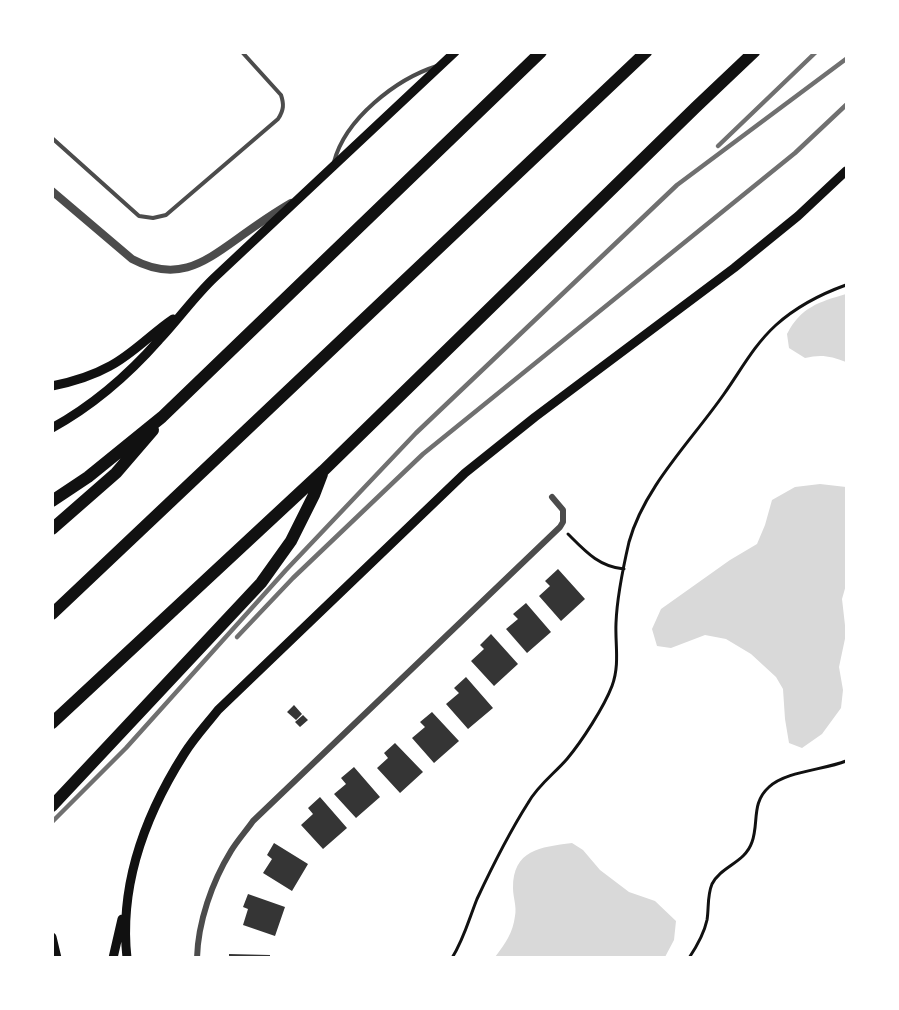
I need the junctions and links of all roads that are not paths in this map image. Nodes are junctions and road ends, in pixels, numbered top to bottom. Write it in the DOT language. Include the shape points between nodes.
graph roads {
  1 [pos="242,52"];
  2 [pos="455,52"];
  3 [pos="541,52"];
  4 [pos="646,52"];
  5 [pos="754,52"];
  6 [pos="443,63"];
  7 [pos="52,138"];
  8 [pos="333,165"];
  9 [pos="845,177"];
  10 [pos="52,191"];
  11 [pos="294,201"];
  12 [pos="180,314"];
  13 [pos="52,386"];
  14 [pos="162,417"];
  15 [pos="52,428"];
  16 [pos="323,471"];
  17 [pos="552,497"];
  18 [pos="52,501"];
  19 [pos="52,529"];
  20 [pos="52,614"];
  21 [pos="52,723"];
  22 [pos="52,806"];
  23 [pos="127,899"];
  24 [pos="52,937"];
  25 [pos="57,957"];
  26 [pos="113,957"];
  27 [pos="127,957"];
  28 [pos="196,957"];
  1 -- 7 [label="lane" via="281,95 283,111 166,215 139,216"];
  2 -- 6 [label="main road"];
  3 -- 14 [label="highway"];
  4 -- 20 [label="highway"];
  5 -- 16 [label="highway"];
  6 -- 8 [label="main road"];
  6 -- 8 [label="lane" via="410,77 381,98 343,138"];
  8 -- 11 [label="main road"];
  9 -- 23 [label="main road" via="734,268 465,473 218,710 185,752 159,798 139,847"];
  10 -- 11 [label="street" via="132,259 163,270 184,269 205,261"];
  11 -- 12 [label="main road"];
  12 -- 13 [label="main road" via="110,367"];
  12 -- 15 [label="main road" via="148,352 100,396"];
  14 -- 18 [label="highway"];
  14 -- 19 [label="highway" via="129,460"];
  16 -- 21 [label="highway"];
  16 -- 22 [label="highway" via="291,541 261,583"];
  17 -- 28 [label="street" via="563,510 560,527 253,821 231,850 215,882"];
  23 -- 26 [label="main road"];
  23 -- 27 [label="main road"];
  24 -- 25 [label="main road"];
}
